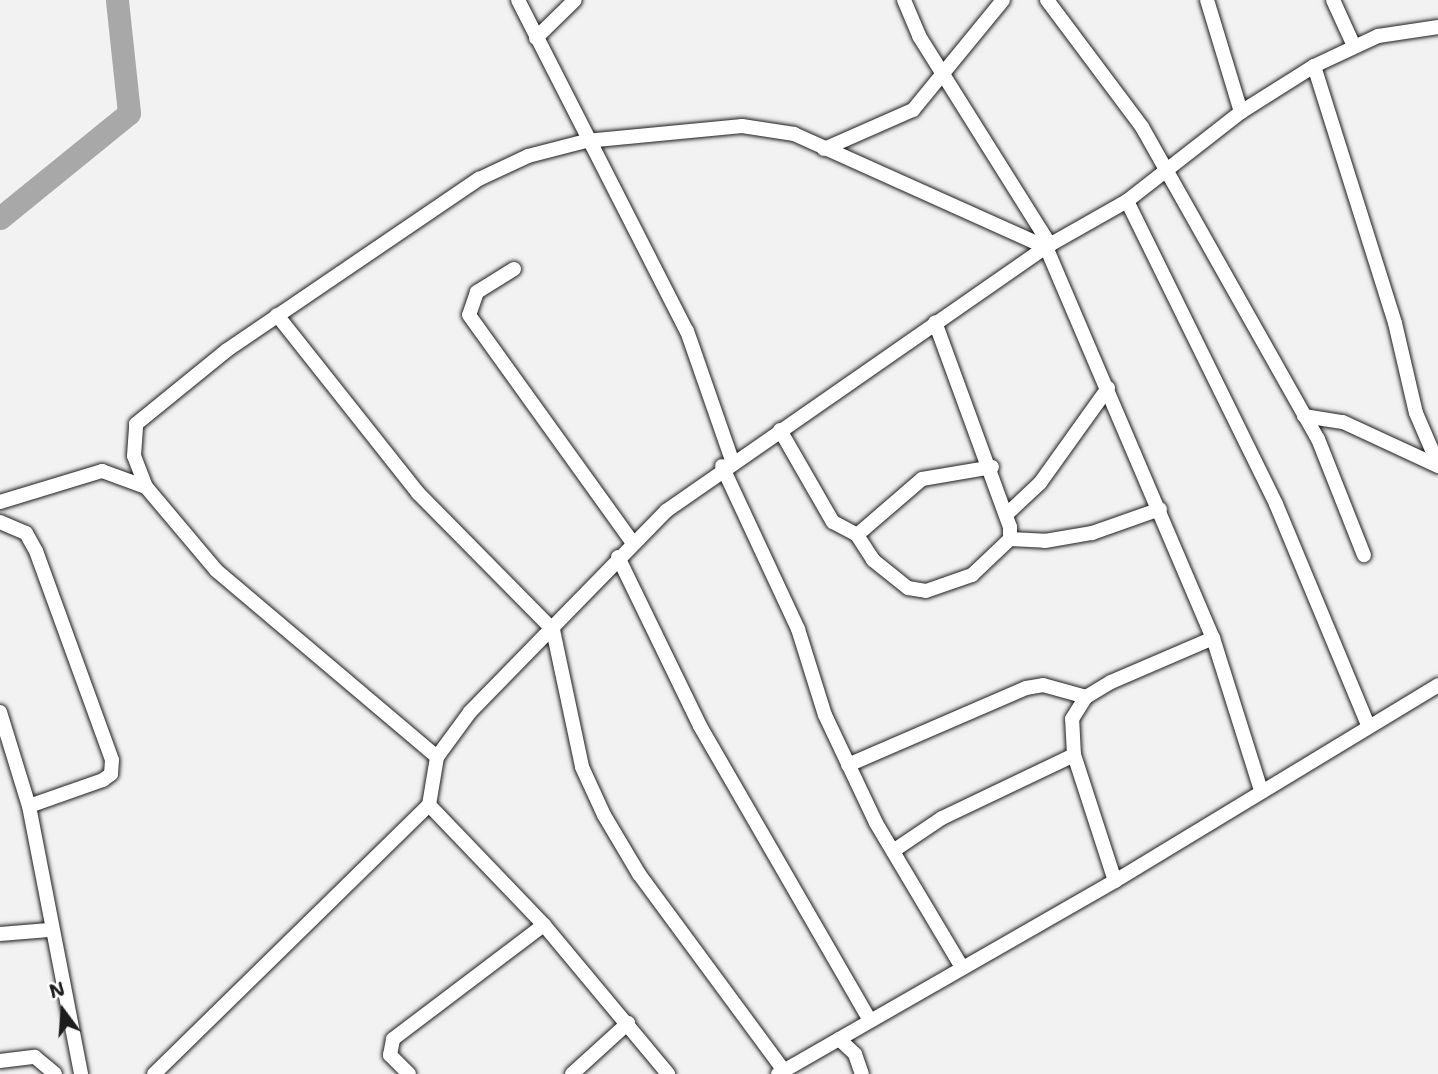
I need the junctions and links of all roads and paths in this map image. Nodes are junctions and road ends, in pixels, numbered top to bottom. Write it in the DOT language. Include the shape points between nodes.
graph roads {
  1 [pos="518,0"];
  2 [pos="575,0"];
  3 [pos="904,0"];
  4 [pos="1003,0"];
  5 [pos="1047,0"];
  6 [pos="1207,0"];
  7 [pos="1333,0"];
  8 [pos="1438,27"];
  9 [pos="536,38"];
  10 [pos="1354,46"];
  11 [pos="1314,66"];
  12 [pos="944,75"];
  13 [pos="1241,112"];
  14 [pos="586,141"];
  15 [pos="824,149"];
  16 [pos="1164,172"];
  17 [pos="1127,201"];
  18 [pos="1048,246"];
  19 [pos="514,269"];
  20 [pos="277,316"];
  21 [pos="935,322"];
  22 [pos="1108,388"];
  23 [pos="1304,416"];
  24 [pos="780,430"];
  25 [pos="727,463"];
  26 [pos="1438,465"];
  27 [pos="992,467"];
  28 [pos="146,487"];
  29 [pos="0,502"];
  30 [pos="1160,509"];
  31 [pos="1008,513"];
  32 [pos="0,522"];
  33 [pos="857,535"];
  34 [pos="1010,538"];
  35 [pos="633,543"];
  36 [pos="1364,555"];
  37 [pos="618,556"];
  38 [pos="553,630"];
  39 [pos="1213,638"];
  40 [pos="1438,685"];
  41 [pos="1086,697"];
  42 [pos="0,712"];
  43 [pos="1368,725"];
  44 [pos="1074,755"];
  45 [pos="437,757"];
  46 [pos="848,765"];
  47 [pos="1261,790"];
  48 [pos="429,805"];
  49 [pos="29,806"];
  50 [pos="893,851"];
  51 [pos="1115,881"];
  52 [pos="544,925"];
  53 [pos="49,930"];
  54 [pos="0,934"];
  55 [pos="962,967"];
  56 [pos="870,1021"];
  57 [pos="628,1023"];
  58 [pos="839,1039"];
  59 [pos="0,1061"];
  60 [pos="781,1072"];
  61 [pos="55,1074"];
  62 [pos="81,1074"];
  63 [pos="154,1074"];
  64 [pos="409,1074"];
  65 [pos="572,1074"];
  66 [pos="668,1074"];
  67 [pos="862,1074"];
  1 -- 9 [label="street"];
  2 -- 9 [label="street"];
  3 -- 12 [label="street"];
  4 -- 12 [label="street"];
  5 -- 16 [label="street" via="1114,84"];
  6 -- 13 [label="street"];
  7 -- 10 [label="street"];
  8 -- 10 [label="street"];
  9 -- 14 [label="street"];
  10 -- 11 [label="street"];
  11 -- 13 [label="street"];
  11 -- 26 [label="street" via="1395,323 1416,413"];
  12 -- 15 [label="street" via="913,110 890,125"];
  12 -- 18 [label="street"];
  13 -- 16 [label="street"];
  14 -- 15 [label="street" via="742,126 794,134"];
  14 -- 20 [label="street" via="528,156 479,179"];
  14 -- 25 [label="street" via="634,219 687,331"];
  15 -- 18 [label="street"];
  16 -- 17 [label="street"];
  16 -- 23 [label="street"];
  17 -- 18 [label="street"];
  17 -- 43 [label="street" via="1276,504"];
  18 -- 21 [label="street"];
  18 -- 22 [label="street"];
  19 -- 35 [label="street" via="477,292 469,315"];
  20 -- 28 [label="street" via="136,424 134,456"];
  20 -- 38 [label="street" via="418,493"];
  21 -- 24 [label="street"];
  21 -- 27 [label="street"];
  22 -- 30 [label="street"];
  22 -- 31 [label="street" via="1040,483"];
  23 -- 26 [label="street" via="1354,426"];
  23 -- 36 [label="street"];
  24 -- 25 [label="street"];
  24 -- 33 [label="street" via="832,522"];
  25 -- 35 [label="street"];
  25 -- 46 [label="street" via="798,629"];
  27 -- 31 [label="street"];
  27 -- 33 [label="street" via="922,478"];
  28 -- 29 [label="street" via="102,471"];
  28 -- 45 [label="street" via="216,570"];
  30 -- 34 [label="street" via="1092,533 1045,541"];
  30 -- 39 [label="street"];
  31 -- 34 [label="street"];
  32 -- 49 [label="street" via="26,533 36,551 112,760 111,774 103,780"];
  33 -- 34 [label="street" via="873,560 908,588 926,591 972,575"];
  35 -- 37 [label="street"];
  37 -- 38 [label="street"];
  37 -- 56 [label="street" via="700,726"];
  38 -- 45 [label="street" via="470,712"];
  38 -- 60 [label="street" via="582,767 604,815 639,874"];
  39 -- 41 [label="street"];
  39 -- 47 [label="street"];
  40 -- 43 [label="street"];
  41 -- 44 [label="street" via="1072,719"];
  41 -- 46 [label="street" via="1043,685 1026,688"];
  42 -- 49 [label="street"];
  43 -- 47 [label="street"];
  44 -- 50 [label="street" via="942,818"];
  44 -- 51 [label="street"];
  45 -- 48 [label="street"];
  46 -- 50 [label="street"];
  47 -- 51 [label="street"];
  48 -- 52 [label="street"];
  48 -- 63 [label="street"];
  49 -- 53 [label="street"];
  50 -- 55 [label="street"];
  51 -- 55 [label="street"];
  52 -- 57 [label="street"];
  52 -- 64 [label="street" via="393,1039 390,1055"];
  53 -- 54 [label="street"];
  53 -- 62 [label="street"];
  55 -- 56 [label="street"];
  56 -- 58 [label="street"];
  57 -- 65 [label="street"];
  57 -- 66 [label="street"];
  58 -- 60 [label="street"];
  58 -- 67 [label="street" via="855,1054"];
  59 -- 61 [label="street" via="35,1057"];
}
